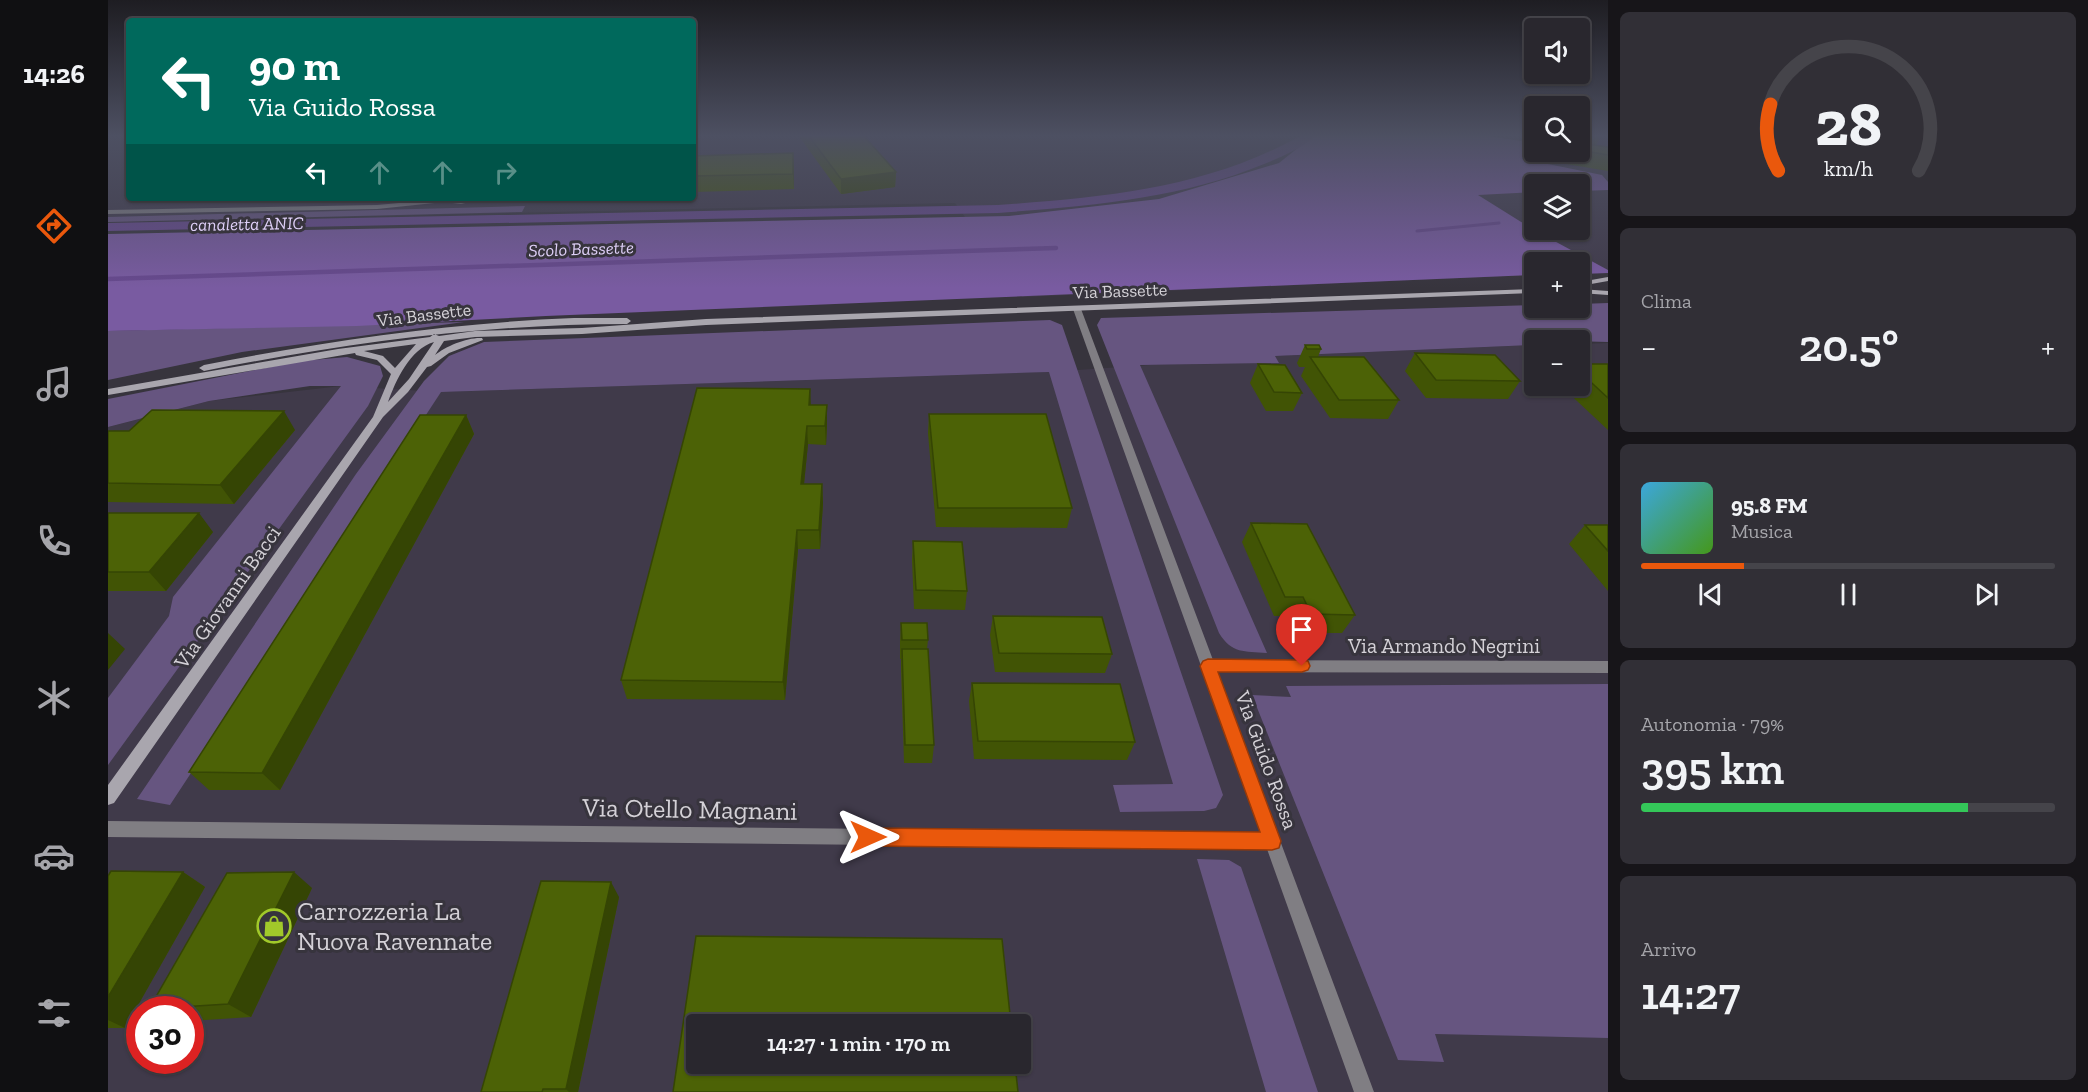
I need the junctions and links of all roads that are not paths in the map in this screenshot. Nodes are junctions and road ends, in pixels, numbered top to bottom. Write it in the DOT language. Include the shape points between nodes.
graph roads {
  1 [pos="398,201"];
  2 [pos="428,201"];
  3 [pos="449,201"];
  4 [pos="467,201"];
  5 [pos="377,207"];
  6 [pos="108,212"];
  7 [pos="1608,279"];
  8 [pos="1590,284"];
  9 [pos="1608,285"];
  10 [pos="1590,286"];
  11 [pos="1590,290"];
  12 [pos="1524,291"];
  13 [pos="1608,291"];
  14 [pos="1077,309"];
  15 [pos="622,321"];
  16 [pos="706,322"];
  17 [pos="528,333"];
  18 [pos="435,339"];
  19 [pos="346,351"];
  20 [pos="232,362"];
  21 [pos="420,371"];
  22 [pos="396,374"];
  23 [pos="108,391"];
  24 [pos="378,417"];
  25 [pos="1208,666"];
  26 [pos="1608,667"];
  27 [pos="108,798"];
  28 [pos="108,828"];
  29 [pos="1272,841"];
  30 [pos="1364,1092"];
  1 -- 5 [label="street"];
  2 -- 5 [label="street"];
  3 -- 4 [label="street"];
  5 -- 6 [label="street"];
  7 -- 8 [label="main road"];
  9 -- 10 [label="main road"];
  11 -- 13 [label="main road"];
  12 -- 14 [label="main road, Via Bassette"];
  14 -- 16 [label="main road, Via Bassette"];
  14 -- 25 [label="street, Via Guido Rossa"];
  15 -- 16 [label="main road, Via Bassette"];
  15 -- 18 [label="main road, Via Bassette" via="451,332"];
  15 -- 20 [label="main road, Via Bassette" via="453,327"];
  16 -- 17 [label="main road, Via Bassette"];
  17 -- 18 [label="main road, Via Bassette"];
  17 -- 21 [label="main road, Via Giovanni Bacci" via="461,344"];
  18 -- 19 [label="main road, Via Bassette"];
  18 -- 20 [label="main road, Via Bassette" via="423,334 254,363"];
  18 -- 21 [label="main road, Via Giovanni Bacci"];
  18 -- 22 [label="main road, Via Giovanni Bacci" via="410,355"];
  19 -- 22 [label="main road" via="380,358"];
  19 -- 23 [label="main road, Via Bassette"];
  20 -- 23 [label="main road, Via Bassette"];
  21 -- 24 [label="main road, Via Giovanni Bacci"];
  22 -- 24 [label="main road, Via Giovanni Bacci" via="386,390"];
  24 -- 27 [label="main road, Via Giovanni Bacci"];
  25 -- 26 [label="street, Via Armando Negrini"];
  25 -- 29 [label="street, Via Guido Rossa"];
  28 -- 29 [label="street, Via Otello Magnani"];
  29 -- 30 [label="street, Via Guido Rossa"];
}
